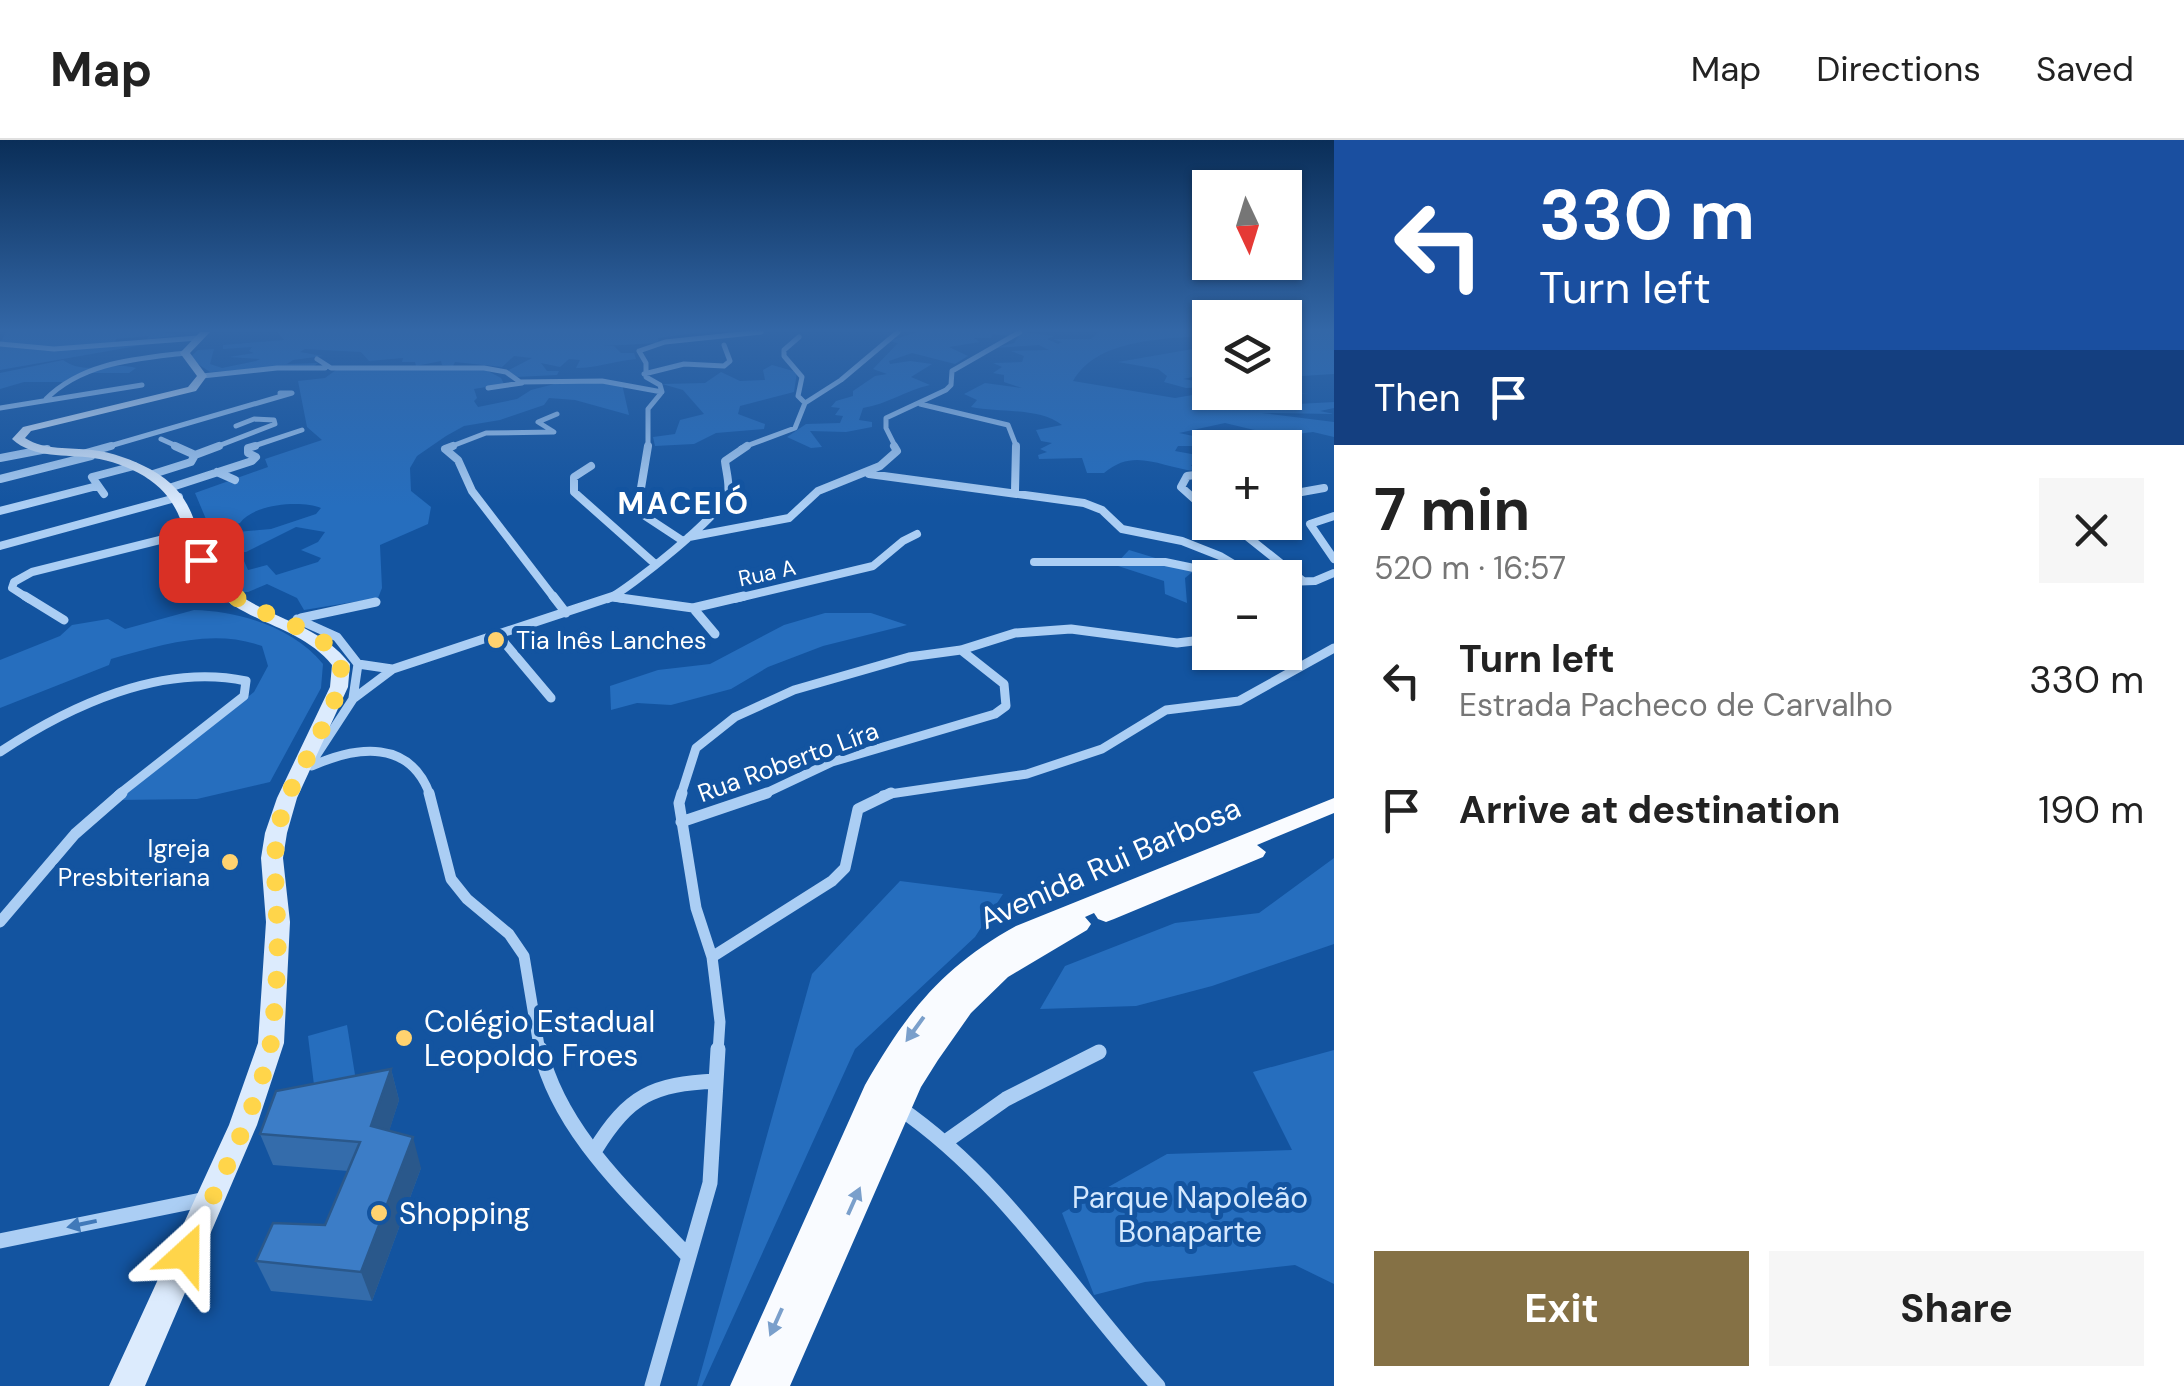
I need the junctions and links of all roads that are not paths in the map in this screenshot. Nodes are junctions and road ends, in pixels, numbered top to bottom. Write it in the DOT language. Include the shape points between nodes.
graph roads {
  1 [pos="56,390"];
  2 [pos="107,390"];
  3 [pos="186,390"];
  4 [pos="652,390"];
  5 [pos="799,390"];
  6 [pos="824,390"];
  7 [pos="944,390"];
  8 [pos="662,392"];
  9 [pos="280,393"];
  10 [pos="46,399"];
  11 [pos="805,402"];
  12 [pos="919,404"];
  13 [pos="0,408"];
  14 [pos="557,414"];
  15 [pos="236,426"];
  16 [pos="302,430"];
  17 [pos="161,439"];
  18 [pos="46,449"];
  19 [pos="91,454"];
  20 [pos="194,454"];
  21 [pos="0,458"];
  22 [pos="208,462"];
  23 [pos="134,466"];
  24 [pos="591,466"];
  25 [pos="220,471"];
  26 [pos="868,474"];
  27 [pos="150,475"];
  28 [pos="1192,475"];
  29 [pos="0,479"];
  30 [pos="235,480"];
  31 [pos="97,486"];
  32 [pos="1324,488"];
  33 [pos="1016,491"];
  34 [pos="174,492"];
  35 [pos="1302,492"];
  36 [pos="104,494"];
  37 [pos="1192,497"];
  38 [pos="0,511"];
  39 [pos="1334,516"];
  40 [pos="196,531"];
  41 [pos="916,534"];
  42 [pos="686,539"];
  43 [pos="1252,540"];
  44 [pos="0,546"];
  45 [pos="1334,559"];
  46 [pos="1226,560"];
  47 [pos="654,562"];
  48 [pos="1034,562"];
  49 [pos="1192,564"];
  50 [pos="1334,573"];
  51 [pos="1303,581"];
  52 [pos="613,598"];
  53 [pos="376,602"];
  54 [pos="693,608"];
  55 [pos="566,613"];
  56 [pos="288,619"];
  57 [pos="64,620"];
  58 [pos="498,634"];
  59 [pos="716,634"];
  60 [pos="1192,641"];
  61 [pos="1334,648"];
  62 [pos="961,650"];
  63 [pos="358,664"];
  64 [pos="394,669"];
  65 [pos="551,698"];
  66 [pos="353,699"];
  67 [pos="0,752"];
  68 [pos="300,777"];
  69 [pos="1334,804"];
  70 [pos="1334,817"];
  71 [pos="682,822"];
  72 [pos="0,922"];
  73 [pos="712,957"];
  74 [pos="1099,1052"];
  75 [pos="716,1081"];
  76 [pos="898,1107"];
  77 [pos="948,1140"];
  78 [pos="596,1150"];
  79 [pos="212,1198"];
  80 [pos="0,1241"];
  81 [pos="688,1256"];
  82 [pos="127,1386"];
  83 [pos="652,1386"];
  84 [pos="748,1386"];
  85 [pos="772,1386"];
  86 [pos="1158,1386"];
  1 -- 10 [label="street"];
  2 -- 10 [label="street"];
  3 -- 18 [label="main road" via="20,434 24,444"];
  4 -- 8 [label="street"];
  5 -- 11 [label="street"];
  6 -- 11 [label="street"];
  7 -- 12 [label="street"];
  8 -- 42 [label="street" via="648,409 652,439 638,506"];
  9 -- 19 [label="street" via="292,393"];
  10 -- 13 [label="street"];
  11 -- 42 [label="street" via="796,428 730,455 725,500"];
  12 -- 26 [label="street" via="886,418 897,450"];
  12 -- 33 [label="street" via="1008,425 1018,450"];
  14 -- 55 [label="street" via="538,422 556,432 486,433 445,449"];
  15 -- 20 [label="street" via="270,418 275,424"];
  16 -- 25 [label="street" via="248,448 256,459"];
  17 -- 20 [label="street"];
  18 -- 19 [label="main road"];
  18 -- 21 [label="street"];
  19 -- 23 [label="main road"];
  19 -- 29 [label="street"];
  20 -- 27 [label="street" via="194,460"];
  22 -- 25 [label="street"];
  23 -- 27 [label="main road"];
  23 -- 31 [label="street" via="92,477"];
  24 -- 47 [label="street" via="574,477 574,492"];
  25 -- 30 [label="street"];
  25 -- 34 [label="street"];
  26 -- 33 [label="street"];
  26 -- 42 [label="street" via="816,492 789,518"];
  27 -- 34 [label="main road"];
  28 -- 37 [label="street" via="1181,488"];
  31 -- 36 [label="street"];
  31 -- 38 [label="street"];
  32 -- 35 [label="street"];
  33 -- 46 [label="street" via="1096,506 1122,528 1182,541"];
  34 -- 40 [label="main road"];
  34 -- 44 [label="street"];
  39 -- 45 [label="street" via="1310,524"];
  40 -- 56 [label="main road" via="201,560 215,583 235,600"];
  40 -- 57 [label="street" via="14,582 12,588"];
  41 -- 54 [label="street, Rua A" via="894,544 873,566"];
  42 -- 47 [label="street"];
  43 -- 51 [label="street"];
  47 -- 52 [label="street"];
  48 -- 49 [label="street"];
  50 -- 51 [label="street"];
  52 -- 54 [label="street, Rua A"];
  52 -- 55 [label="street"];
  53 -- 56 [label="street"];
  54 -- 59 [label="street"];
  55 -- 58 [label="street"];
  56 -- 63 [label="street" via="337,637"];
  56 -- 68 [label="main road" via="328,646 341,664 339,687"];
  58 -- 64 [label="street"];
  58 -- 65 [label="street"];
  60 -- 62 [label="street" via="1046,628"];
  61 -- 73 [label="street" via="1239,701 1166,710 1102,749 1027,774 871,798 858,809 845,868"];
  62 -- 71 [label="street" via="845,674 734,717 696,748 682,786"];
  62 -- 71 [label="street, Rua Roberto Líra" via="1004,684 1006,706 995,714 832,762 754,799"];
  63 -- 64 [label="street"];
  63 -- 66 [label="street"];
  64 -- 66 [label="street"];
  66 -- 68 [label="street"];
  67 -- 72 [label="street" via="57,716 188,676 232,676 248,688 74,834"];
  68 -- 78 [label="street" via="341,755 381,751 406,759 422,777 445,868 456,889 524,956 548,1082"];
  68 -- 79 [label="main road" via="272,858 278,922 271,1043"];
  69 -- 84 [label="main road, Avenida Rui Barbosa, one-way" via="1025,932 960,977 929,1009 875,1094"];
  70 -- 76 [label="main road, Avenida Rui Barbosa" via="1011,958 957,1007"];
  71 -- 73 [label="street"];
  73 -- 75 [label="street" via="720,1022"];
  74 -- 77 [label="street" via="1022,1090"];
  75 -- 78 [label="street" via="657,1087 635,1097"];
  75 -- 81 [label="street" via="710,1183"];
  76 -- 77 [label="street"];
  85 -- 76 [label="main road, Avenida Rui Barbosa, one-way"];
  77 -- 86 [label="street" via="1021,1215"];
  78 -- 81 [label="street"];
  79 -- 80 [label="street, one-way"];
  79 -- 82 [label="main road"];
  81 -- 83 [label="street"];
}
